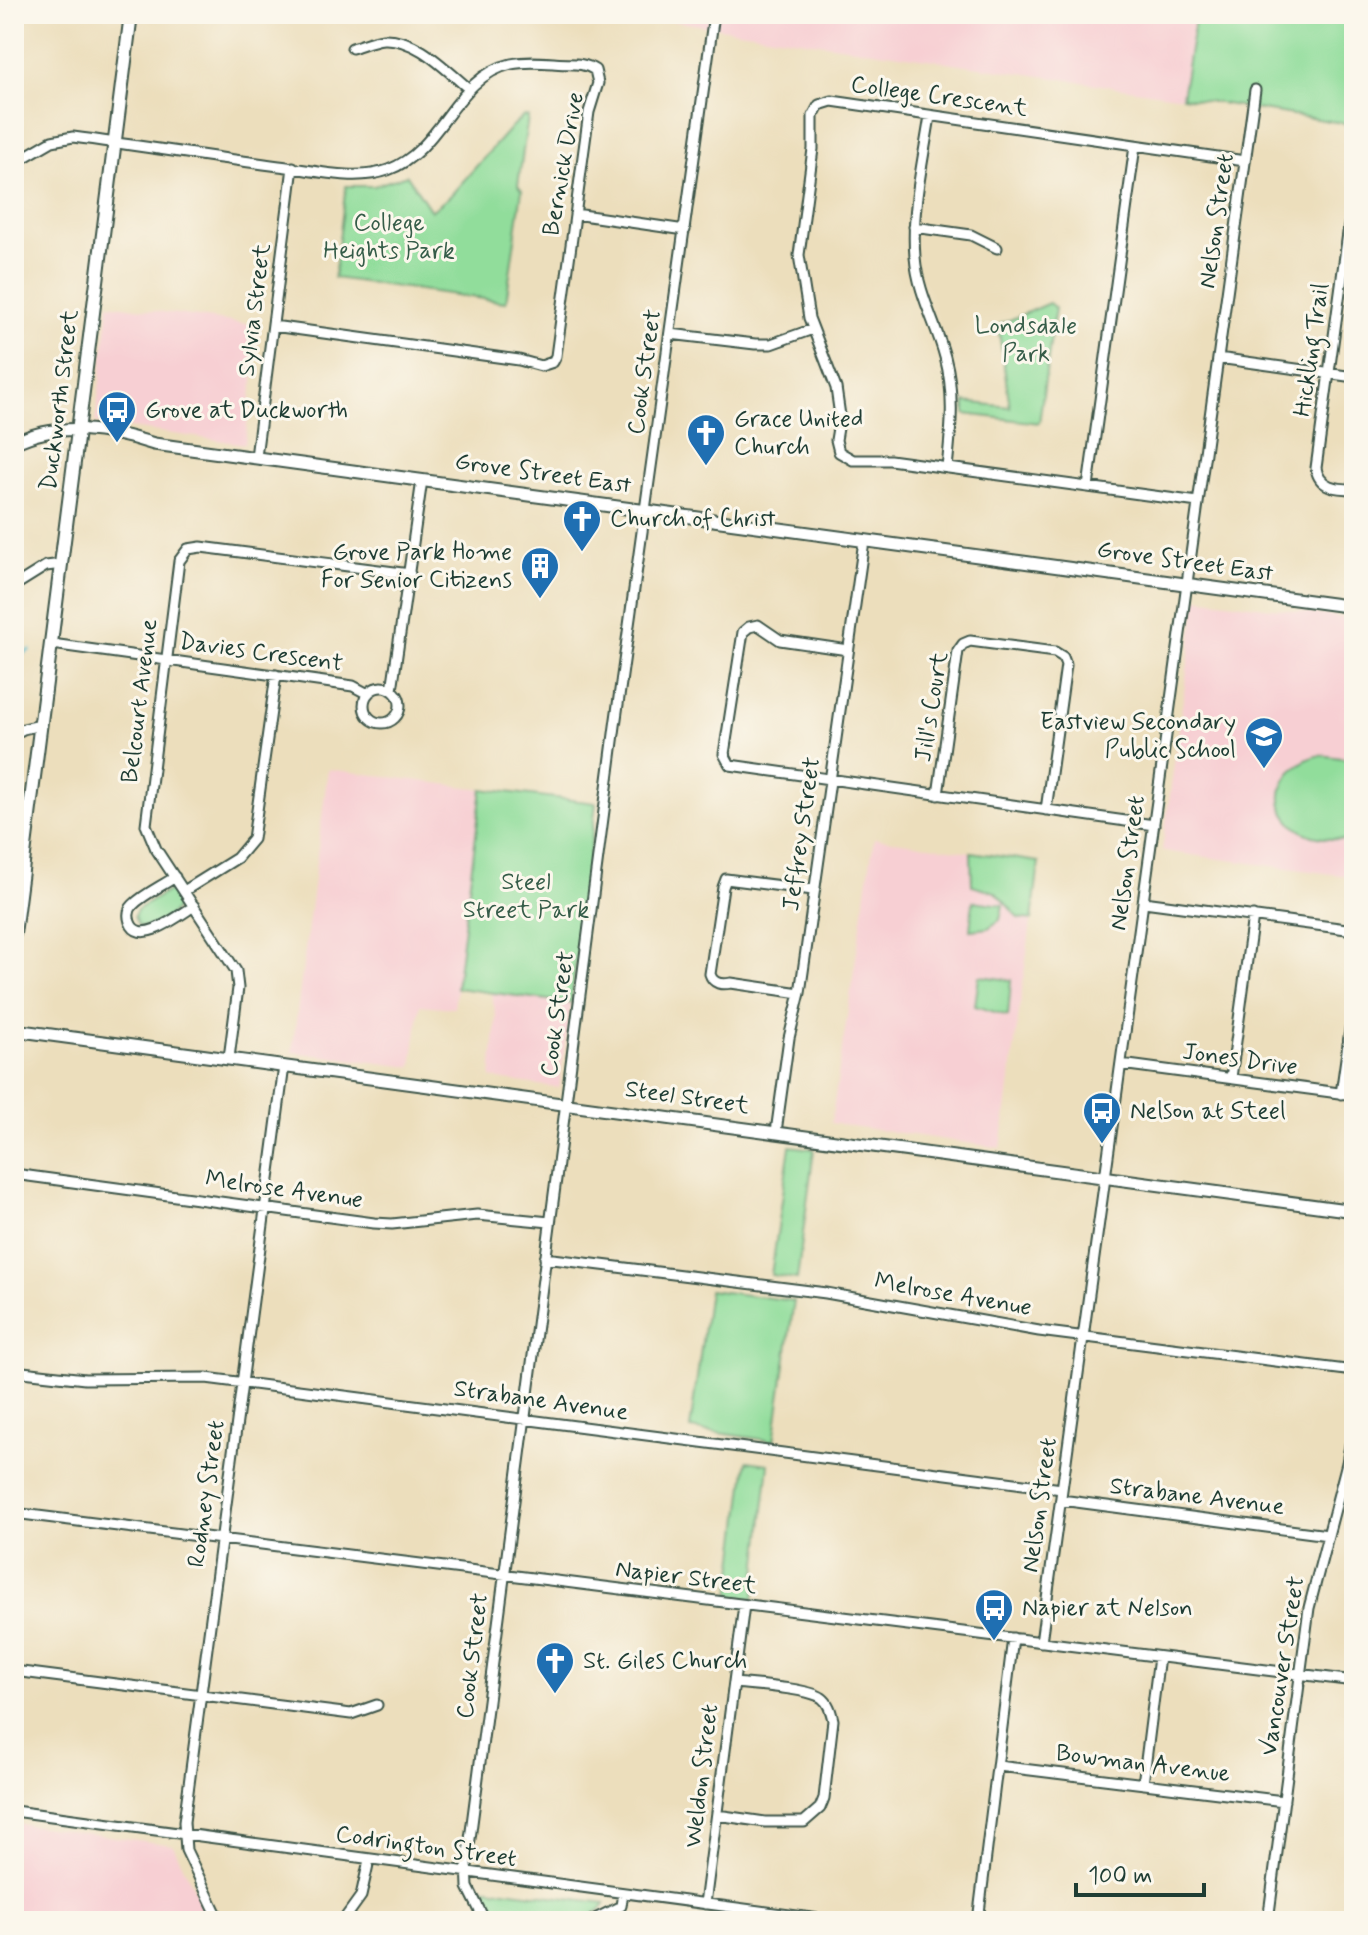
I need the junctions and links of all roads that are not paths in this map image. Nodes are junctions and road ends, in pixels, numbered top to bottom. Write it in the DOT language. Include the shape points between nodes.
graph roads {
  1 [pos="131,14"];
  2 [pos="714,14"];
  3 [pos="352,48"];
  4 [pos="469,89"];
  5 [pos="1255,90"];
  6 [pos="930,116"];
  7 [pos="115,144"];
  8 [pos="1135,146"];
  9 [pos="1245,161"];
  10 [pos="14,163"];
  11 [pos="293,167"];
  12 [pos="1354,189"];
  13 [pos="575,214"];
  14 [pos="914,227"];
  15 [pos="685,230"];
  16 [pos="997,248"];
  17 [pos="273,326"];
  18 [pos="813,329"];
  19 [pos="670,334"];
  20 [pos="1218,358"];
  21 [pos="1329,374"];
  22 [pos="1354,377"];
  23 [pos="77,430"];
  24 [pos="14,443"];
  25 [pos="256,457"];
  26 [pos="947,468"];
  27 [pos="422,480"];
  28 [pos="1088,487"];
  29 [pos="1354,489"];
  30 [pos="1198,502"];
  31 [pos="645,511"];
  32 [pos="864,541"];
  33 [pos="62,564"];
  34 [pos="410,574"];
  35 [pos="1187,584"];
  36 [pos="14,586"];
  37 [pos="1354,607"];
  38 [pos="52,644"];
  39 [pos="848,650"];
  40 [pos="165,659"];
  41 [pos="276,675"];
  42 [pos="392,690"];
  43 [pos="368,694"];
  44 [pos="41,725"];
  45 [pos="14,734"];
  46 [pos="830,780"];
  47 [pos="938,795"];
  48 [pos="1046,810"];
  49 [pos="1154,825"];
  50 [pos="175,877"];
  51 [pos="813,890"];
  52 [pos="184,891"];
  53 [pos="1144,902"];
  54 [pos="194,906"];
  55 [pos="1253,916"];
  56 [pos="1354,930"];
  57 [pos="14,934"];
  58 [pos="800,993"];
  59 [pos="1354,1001"];
  60 [pos="14,1030"];
  61 [pos="229,1058"];
  62 [pos="1121,1064"];
  63 [pos="284,1066"];
  64 [pos="1231,1078"];
  65 [pos="1341,1094"];
  66 [pos="1354,1095"];
  67 [pos="566,1104"];
  68 [pos="776,1132"];
  69 [pos="14,1174"];
  70 [pos="1106,1178"];
  71 [pos="265,1208"];
  72 [pos="1354,1211"];
  73 [pos="550,1222"];
  74 [pos="545,1258"];
  75 [pos="1083,1337"];
  76 [pos="14,1371"];
  77 [pos="1354,1371"];
  78 [pos="242,1383"];
  79 [pos="524,1418"];
  80 [pos="1354,1421"];
  81 [pos="1061,1494"];
  82 [pos="14,1513"];
  83 [pos="1328,1535"];
  84 [pos="221,1539"];
  85 [pos="503,1575"];
  86 [pos="744,1605"];
  87 [pos="1013,1638"];
  88 [pos="1041,1642"];
  89 [pos="1159,1657"];
  90 [pos="14,1671"];
  91 [pos="1300,1674"];
  92 [pos="1354,1681"];
  93 [pos="734,1683"];
  94 [pos="201,1693"];
  95 [pos="377,1705"];
  96 [pos="998,1766"];
  97 [pos="1143,1784"];
  98 [pos="1284,1801"];
  99 [pos="14,1811"];
  100 [pos="717,1815"];
  101 [pos="185,1834"];
  102 [pos="369,1860"];
  103 [pos="466,1872"];
  104 [pos="623,1893"];
  105 [pos="705,1904"];
  106 [pos="220,1921"];
  107 [pos="343,1921"];
  108 [pos="485,1921"];
  109 [pos="591,1921"];
  110 [pos="834,1921"];
  111 [pos="978,1921"];
  112 [pos="1268,1921"];
  1 -- 7 [label="main road, Duckworth Street"];
  2 -- 15 [label="street, Cook Street"];
  3 -- 4 [label="street" via="382,39 400,41 426,54"];
  4 -- 11 [label="street, Bernick Drive" via="428,143 399,165 358,175"];
  4 -- 13 [label="street, Bernick Drive" via="509,64 580,63 595,70 598,83"];
  5 -- 9 [label="street, Nelson Street"];
  6 -- 8 [label="street, College Crescent"];
  6 -- 14 [label="street"];
  6 -- 18 [label="street, College Crescent" via="832,101 816,109 799,255"];
  7 -- 10 [label="street, Bernick Drive" via="60,138"];
  7 -- 11 [label="street, Bernick Drive"];
  7 -- 23 [label="main road, Duckworth Street"];
  8 -- 9 [label="street, College Crescent"];
  8 -- 28 [label="street"];
  9 -- 20 [label="street, Nelson Street"];
  11 -- 17 [label="street, Sylvia Street"];
  12 -- 21 [label="street, Hickling Trail"];
  13 -- 15 [label="street"];
  13 -- 17 [label="street, Bernick Drive" via="556,356 547,365"];
  14 -- 16 [label="street" via="971,235"];
  14 -- 26 [label="street" via="921,293 951,386"];
  15 -- 19 [label="street, Cook Street"];
  17 -- 25 [label="street, Sylvia Street"];
  18 -- 19 [label="street" via="771,344"];
  18 -- 26 [label="street, College Crescent" via="836,388 839,452 853,460"];
  19 -- 31 [label="street, Cook Street"];
  20 -- 21 [label="street"];
  20 -- 30 [label="street, Nelson Street"];
  21 -- 22 [label="street"];
  21 -- 29 [label="street, Hickling Trail" via="1317,475 1329,486"];
  23 -- 24 [label="street, Grove Street East" via="47,431"];
  23 -- 25 [label="street, Grove Street East"];
  23 -- 33 [label="main road, Duckworth Street"];
  25 -- 27 [label="street, Grove Street East"];
  26 -- 28 [label="street, College Crescent"];
  27 -- 31 [label="street, Grove Street East"];
  27 -- 34 [label="street, Davies Crescent"];
  28 -- 30 [label="street, College Crescent"];
  30 -- 35 [label="street, Nelson Street"];
  31 -- 32 [label="street, Grove Street East"];
  31 -- 67 [label="street, Cook Street"];
  32 -- 35 [label="street, Grove Street East"];
  32 -- 39 [label="street, Jeffrey Street"];
  33 -- 36 [label="street" via="46,566"];
  33 -- 38 [label="main road, Duckworth Street"];
  34 -- 40 [label="street, Belcourt Avenue" via="188,549 179,561"];
  34 -- 42 [label="street, Davies Crescent"];
  35 -- 37 [label="street, Grove Street East"];
  35 -- 49 [label="street, Nelson Street"];
  38 -- 40 [label="street, Davies Crescent"];
  38 -- 44 [label="main road, Duckworth Street"];
  39 -- 46 [label="street, Jeffrey Street"];
  39 -- 46 [label="street" via="780,640 758,625 740,638 724,754 730,765"];
  40 -- 41 [label="street, Davies Crescent"];
  40 -- 50 [label="street, Belcourt Avenue" via="145,818 148,834"];
  41 -- 43 [label="street, Davies Crescent" via="353,686"];
  41 -- 52 [label="street" via="253,839 237,858"];
  42 -- 43 [label="street, Davies Crescent" via="377,688"];
  42 -- 43 [label="street, Davies Crescent" via="399,700 398,712 384,723 365,711"];
  44 -- 45 [label="street"];
  44 -- 57 [label="main road, Duckworth Street"];
  46 -- 47 [label="street"];
  46 -- 51 [label="street, Jeffrey Street"];
  47 -- 48 [label="street"];
  47 -- 48 [label="street, Jill's Court" via="958,651 970,641 1041,650 1055,652 1066,665"];
  48 -- 49 [label="street"];
  49 -- 53 [label="street, Nelson Street"];
  50 -- 52 [label="street, Belcourt Avenue"];
  50 -- 54 [label="street" via="134,904 129,912 133,928 149,932"];
  51 -- 58 [label="street, Jeffrey Street"];
  51 -- 58 [label="street" via="726,879 710,974 722,984"];
  52 -- 54 [label="street, Belcourt Avenue"];
  53 -- 55 [label="street"];
  53 -- 62 [label="street, Nelson Street"];
  54 -- 61 [label="street, Belcourt Avenue" via="238,979"];
  55 -- 56 [label="street"];
  55 -- 64 [label="street"];
  58 -- 68 [label="street, Jeffrey Street"];
  59 -- 65 [label="street"];
  60 -- 61 [label="street, Steel Street"];
  61 -- 63 [label="street, Steel Street"];
  62 -- 64 [label="street, Jones Drive"];
  62 -- 70 [label="street, Nelson Street"];
  63 -- 67 [label="street, Steel Street"];
  63 -- 71 [label="street, Rodney Street"];
  64 -- 65 [label="street, Jones Drive"];
  65 -- 66 [label="street, Jones Drive"];
  67 -- 68 [label="street, Steel Street"];
  67 -- 73 [label="street, Cook Street"];
  68 -- 70 [label="street, Steel Street"];
  69 -- 71 [label="street, Melrose Avenue"];
  70 -- 72 [label="street, Steel Street"];
  70 -- 75 [label="street, Nelson Street"];
  71 -- 73 [label="street, Melrose Avenue" via="383,1224 477,1215"];
  71 -- 78 [label="street, Rodney Street"];
  73 -- 74 [label="street, Cook Street"];
  74 -- 75 [label="street, Melrose Avenue" via="826,1293"];
  74 -- 79 [label="street, Cook Street"];
  75 -- 77 [label="street, Melrose Avenue"];
  75 -- 81 [label="street, Nelson Street"];
  76 -- 78 [label="street, Strabane Avenue" via="85,1379 180,1377"];
  78 -- 79 [label="street, Strabane Avenue"];
  78 -- 84 [label="street, Rodney Street"];
  79 -- 81 [label="street, Strabane Avenue"];
  79 -- 85 [label="street, Cook Street"];
  80 -- 83 [label="street, Vancouver Street"];
  81 -- 83 [label="street, Strabane Avenue"];
  81 -- 88 [label="street, Nelson Street"];
  82 -- 84 [label="street, Napier Street"];
  83 -- 91 [label="street, Vancouver Street" via="1309,1608"];
  84 -- 85 [label="street, Napier Street"];
  84 -- 94 [label="street, Rodney Street"];
  85 -- 86 [label="street, Napier Street"];
  85 -- 103 [label="street, Cook Street"];
  86 -- 87 [label="street, Napier Street"];
  86 -- 93 [label="street, Weldon Street"];
  87 -- 88 [label="street, Napier Street"];
  87 -- 96 [label="street"];
  88 -- 89 [label="street, Napier Street"];
  89 -- 91 [label="street, Napier Street"];
  89 -- 97 [label="street"];
  90 -- 94 [label="street"];
  91 -- 92 [label="street, Napier Street"];
  91 -- 98 [label="street, Vancouver Street"];
  93 -- 100 [label="street, Weldon Street"];
  93 -- 100 [label="street" via="823,1698 833,1720 824,1798 804,1822"];
  94 -- 95 [label="street" via="351,1714"];
  94 -- 101 [label="street, Rodney Street"];
  96 -- 97 [label="street, Bowman Avenue"];
  96 -- 111 [label="street"];
  97 -- 98 [label="street, Bowman Avenue"];
  98 -- 112 [label="street, Vancouver Street"];
  99 -- 101 [label="street, Codrington Street"];
  100 -- 105 [label="street, Weldon Street"];
  101 -- 102 [label="street, Codrington Street"];
  101 -- 106 [label="street, Rodney Street" via="186,1850"];
  102 -- 103 [label="street, Codrington Street"];
  102 -- 107 [label="street" via="361,1896"];
  103 -- 104 [label="street, Codrington Street"];
  103 -- 108 [label="street, Cook Street"];
  104 -- 105 [label="street, Codrington Street"];
  104 -- 109 [label="street" via="621,1906"];
  105 -- 110 [label="street, Codrington Street"];
}
